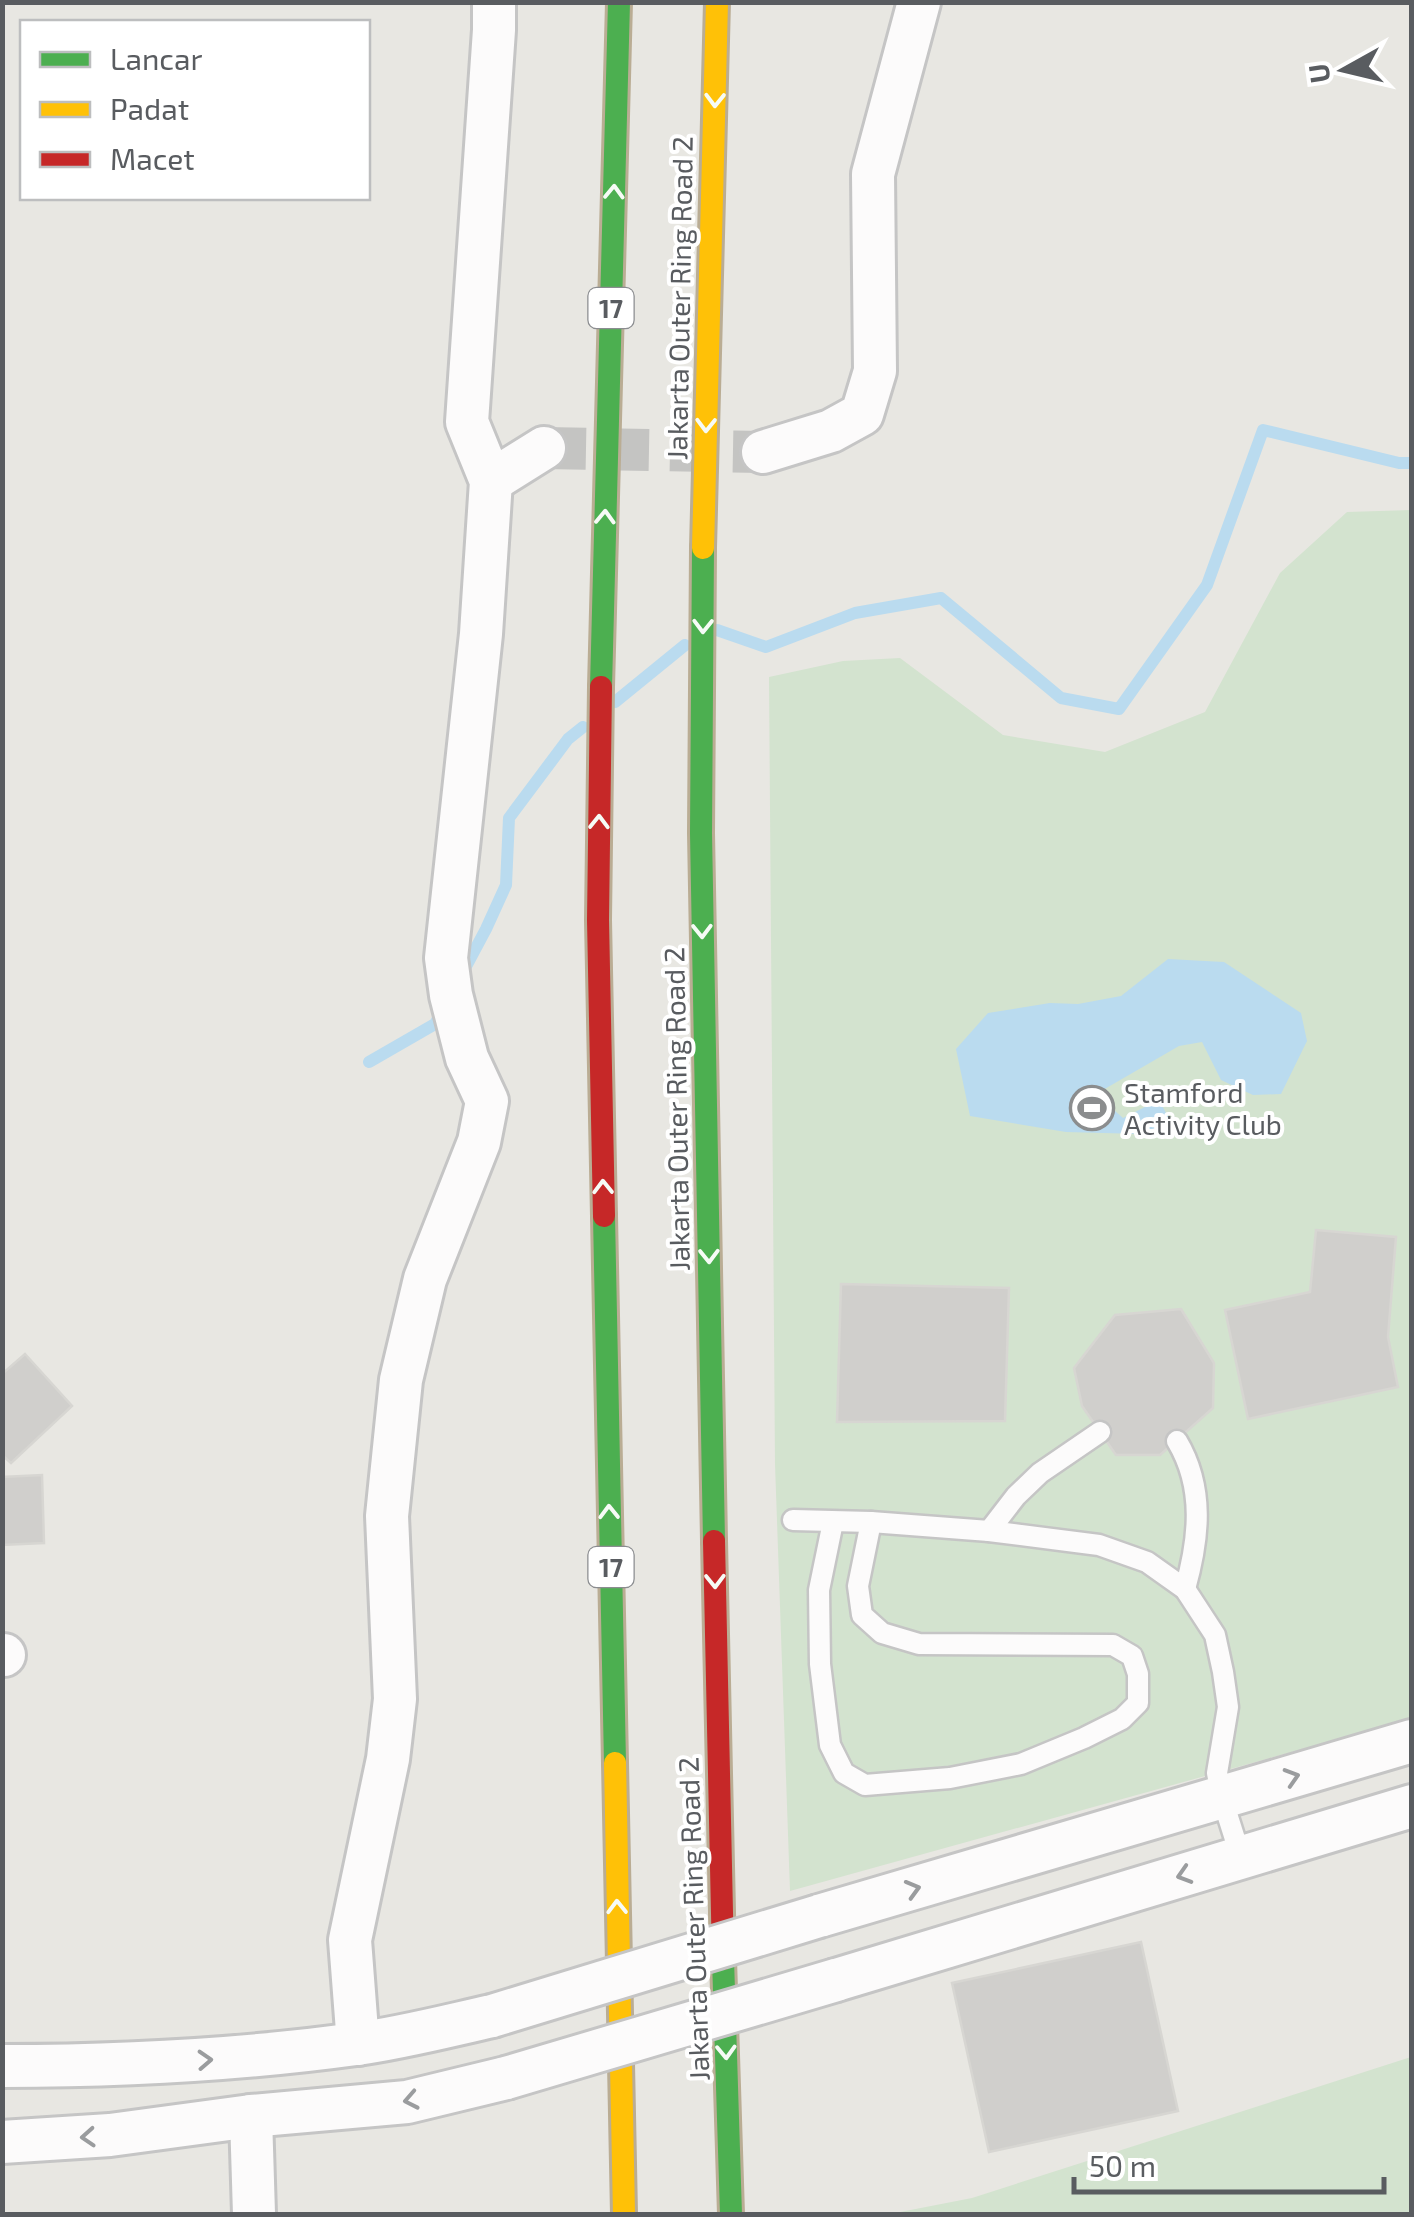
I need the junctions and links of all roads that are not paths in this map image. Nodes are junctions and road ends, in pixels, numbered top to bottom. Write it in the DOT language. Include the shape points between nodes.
graph roads {
  1 [pos="494,2"];
  2 [pos="619,2"];
  3 [pos="717,2"];
  4 [pos="919,2"];
  5 [pos="544,448"];
  6 [pos="764,452"];
  7 [pos="492,480"];
  8 [pos="1100,1432"];
  9 [pos="1177,1441"];
  10 [pos="793,1520"];
  11 [pos="833,1522"];
  12 [pos="871,1522"];
  13 [pos="988,1531"];
  14 [pos="1185,1590"];
  15 [pos="1412,1741"];
  16 [pos="1222,1798"];
  17 [pos="1412,1806"];
  18 [pos="1241,1858"];
  19 [pos="358,2044"];
  20 [pos="2,2066"];
  21 [pos="621,2093"];
  22 [pos="250,2116"];
  23 [pos="2,2142"];
  24 [pos="731,2212"];
  25 [pos="254,2214"];
  26 [pos="615,2214"];
  27 [pos="624,2214"];
  1 -- 7 [label="street" via="467,422"];
  21 -- 2 [label="highway, 17, one-way" via="598,920"];
  3 -- 24 [label="highway, Jakarta Outer Ring Road 2, one-way" via="700,833"];
  4 -- 6 [label="street" via="873,174 875,371 862,414"];
  5 -- 7 [label="street"];
  7 -- 19 [label="street" via="446,958 467,1058 487,1100 479,1142 426,1278 399,1399 386,1516 395,1699 350,1940"];
  8 -- 13 [label="lane" via="1040,1473"];
  9 -- 14 [label="lane" via="1189,1460 1197,1519"];
  10 -- 11 [label="lane"];
  11 -- 12 [label="lane"];
  11 -- 12 [label="lane" via="819,1590 820,1664 830,1745 844,1772 866,1785 1021,1764 1122,1719 1138,1703 1132,1656 1114,1644 919,1644 882,1633 862,1615 858,1586"];
  12 -- 13 [label="lane"];
  13 -- 14 [label="lane" via="1100,1545 1147,1562"];
  14 -- 16 [label="lane" via="1215,1635 1223,1672 1228,1707 1217,1773"];
  16 -- 15 [label="street, one-way"];
  16 -- 18 [label="lane"];
  19 -- 16 [label="street, one-way, bridge" via="492,2016"];
  17 -- 18 [label="street"];
  18 -- 22 [label="street, one-way, bridge" via="506,2078 406,2102"];
  20 -- 19 [label="street, one-way" via="224,2059"];
  21 -- 26 [label="highway"];
  21 -- 27 [label="highway, 17"];
  22 -- 23 [label="street, one-way"];
  22 -- 25 [label="street"];
}
